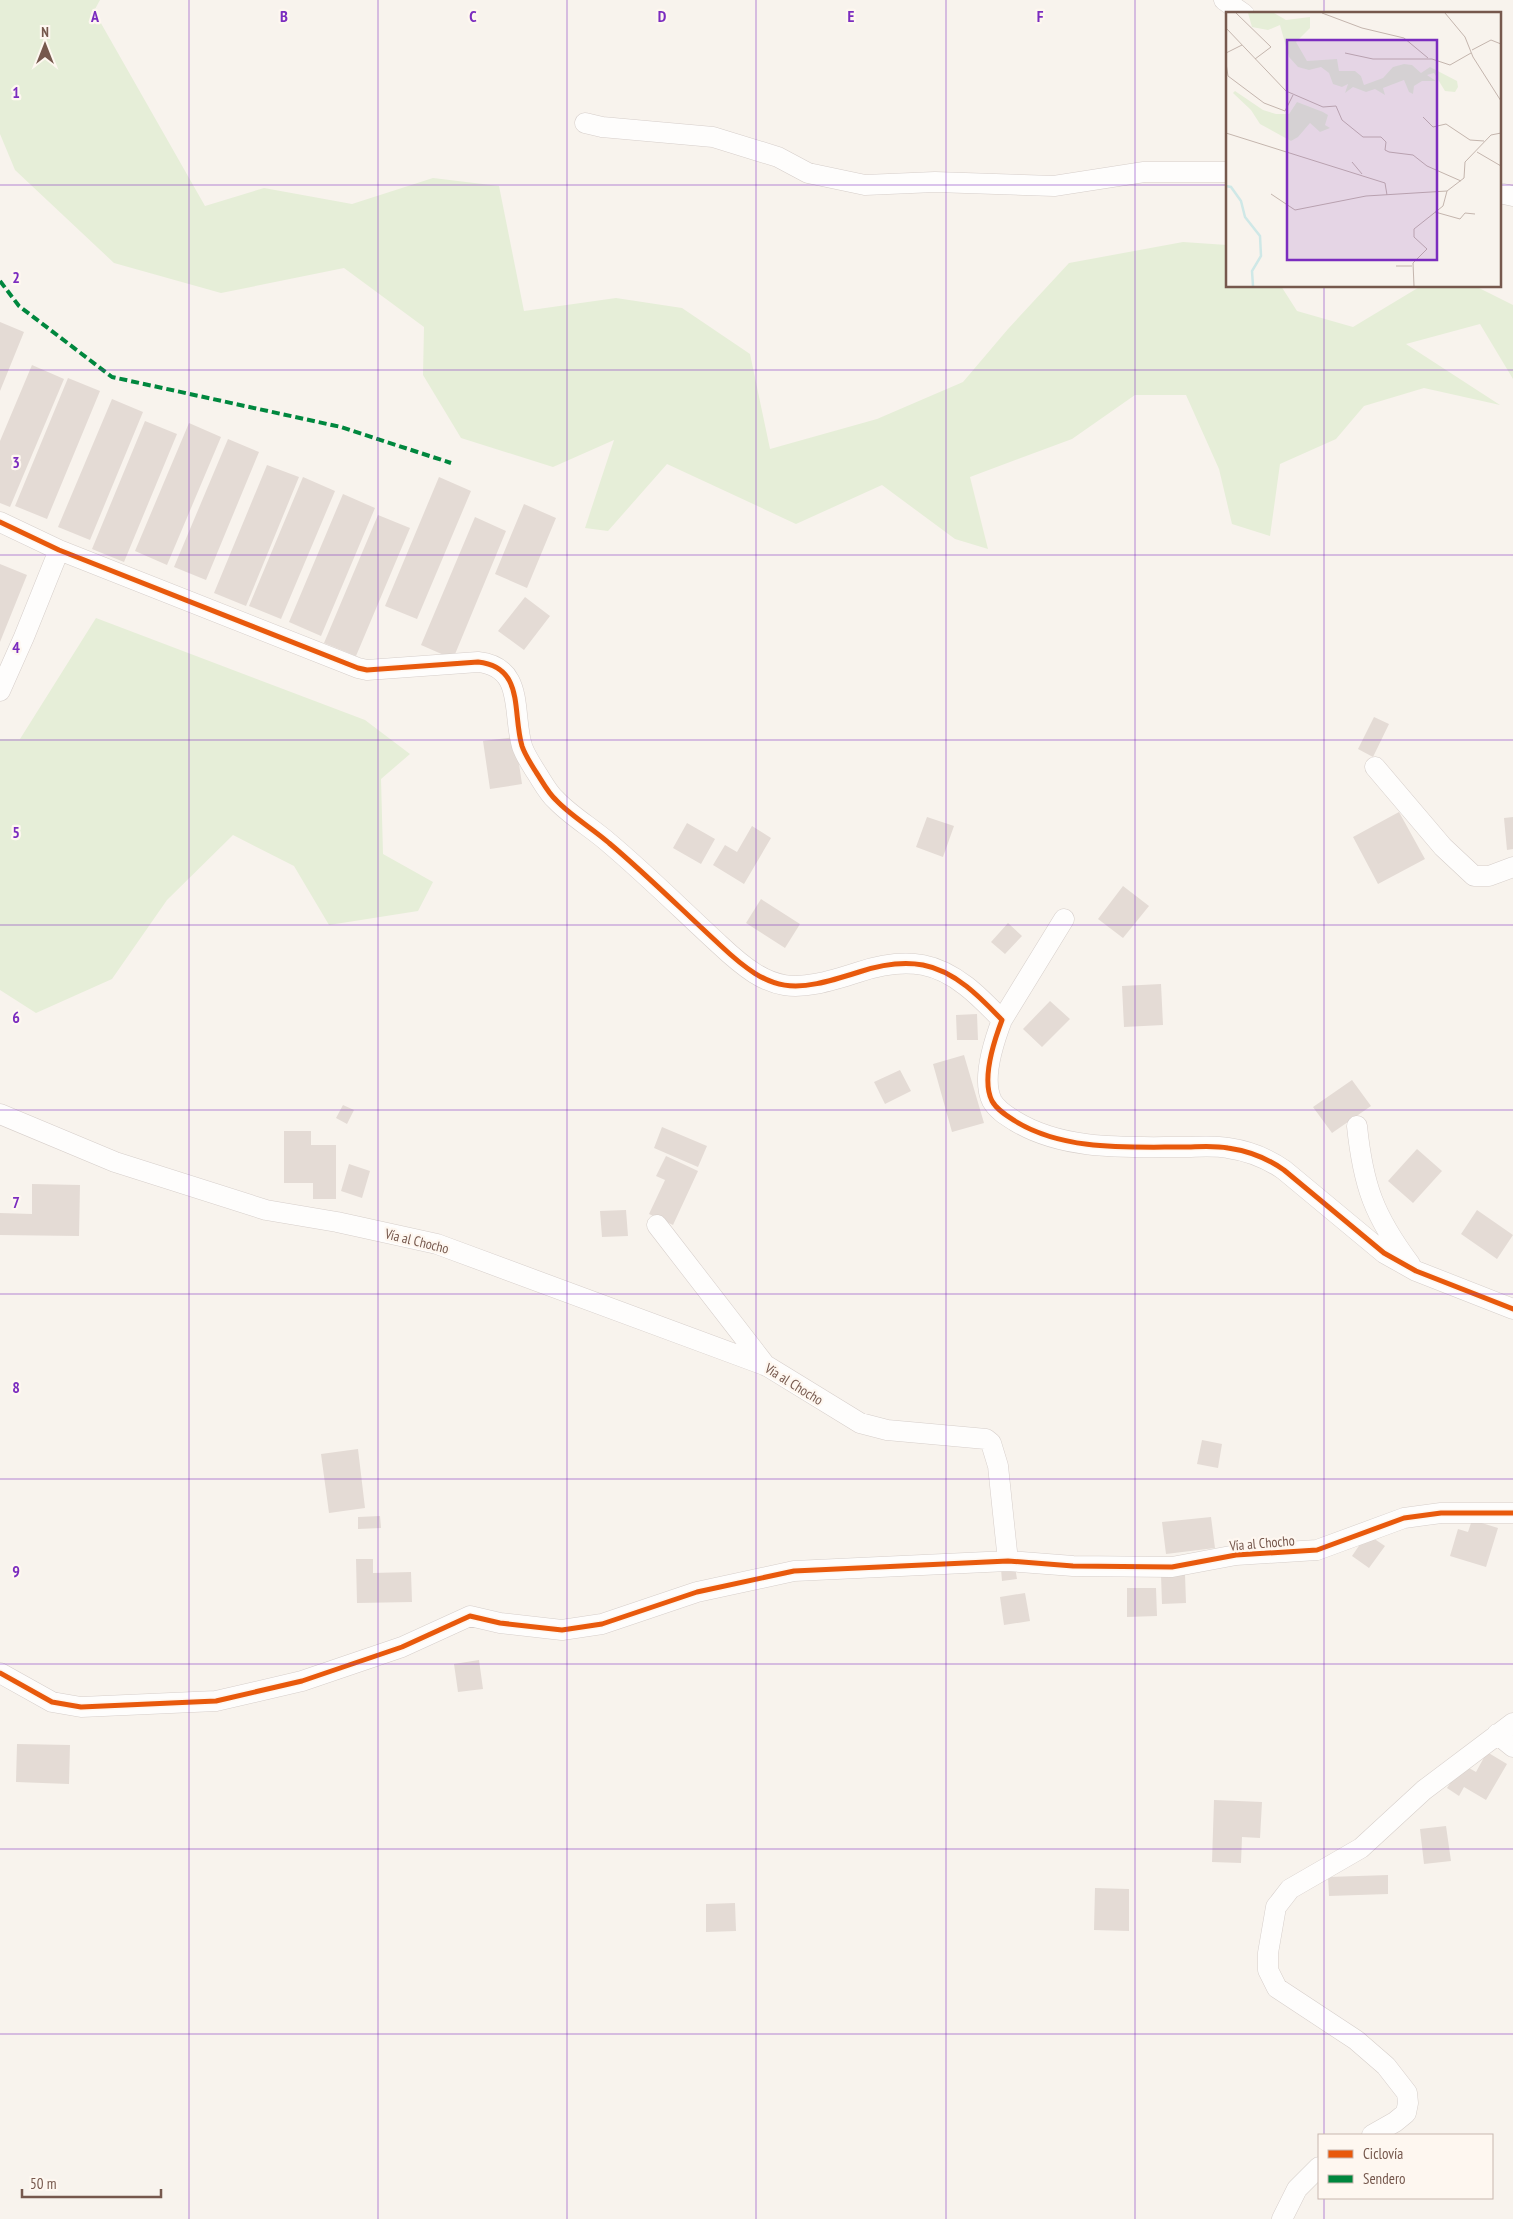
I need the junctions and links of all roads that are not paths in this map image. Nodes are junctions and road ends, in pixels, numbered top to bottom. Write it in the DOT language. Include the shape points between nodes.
graph roads {
  1 [pos="1224,0"];
  2 [pos="1241,12"];
  3 [pos="586,123"];
  4 [pos="1226,172"];
  5 [pos="1500,192"];
  6 [pos="1513,196"];
  7 [pos="0,522"];
  8 [pos="59,550"];
  9 [pos="0,691"];
  10 [pos="1375,767"];
  11 [pos="1513,866"];
  12 [pos="1064,919"];
  13 [pos="1002,1020"];
  14 [pos="0,1114"];
  15 [pos="1356,1126"];
  16 [pos="657,1225"];
  17 [pos="1416,1271"];
  18 [pos="1513,1309"];
  19 [pos="766,1366"];
  20 [pos="1513,1513"];
  21 [pos="1008,1561"];
  22 [pos="0,1673"];
  23 [pos="1505,1728"];
  24 [pos="1513,1747"];
  25 [pos="1374,2134"];
  26 [pos="1318,2168"];
  27 [pos="1282,2219"];
  1 -- 2 [label="street"];
  3 -- 4 [label="street" via="713,137 778,157 808,173 865,185 935,182 1054,186 1144,172"];
  5 -- 6 [label="street"];
  7 -- 8 [label="street"];
  8 -- 9 [label="street"];
  8 -- 13 [label="street" via="358,668 489,663 509,679 515,695 522,747 555,800 609,843 727,952 762,979 782,986 804,987 877,966 895,963 923,965 965,984"];
  10 -- 11 [label="street" via="1443,847 1474,876 1489,876"];
  12 -- 13 [label="street"];
  13 -- 17 [label="street" via="991,1050 988,1080 992,1101 1004,1114 1026,1128 1068,1141 1125,1147 1226,1147 1268,1159 1384,1253"];
  14 -- 19 [label="street, Vía al Chocho" via="115,1162 266,1210 437,1244"];
  15 -- 17 [label="street" via="1361,1166 1374,1205 1392,1240"];
  16 -- 19 [label="street"];
  17 -- 18 [label="street"];
  19 -- 21 [label="street, Vía al Chocho" via="860,1423 887,1430 978,1437 991,1443 998,1466"];
  20 -- 21 [label="street, Vía al Chocho" via="1441,1513 1404,1518 1318,1550 1236,1555 1172,1566 1073,1566"];
  21 -- 22 [label="street" via="794,1570 697,1592 602,1624 562,1630 470,1616 402,1647 302,1681 216,1701 81,1707 52,1702"];
  23 -- 24 [label="street"];
  23 -- 25 [label="street" via="1424,1790 1361,1848 1290,1890 1276,1907 1268,1970 1277,1988 1356,2040 1386,2066 1407,2093 1406,2113"];
  26 -- 27 [label="street" via="1297,2189"];
}
